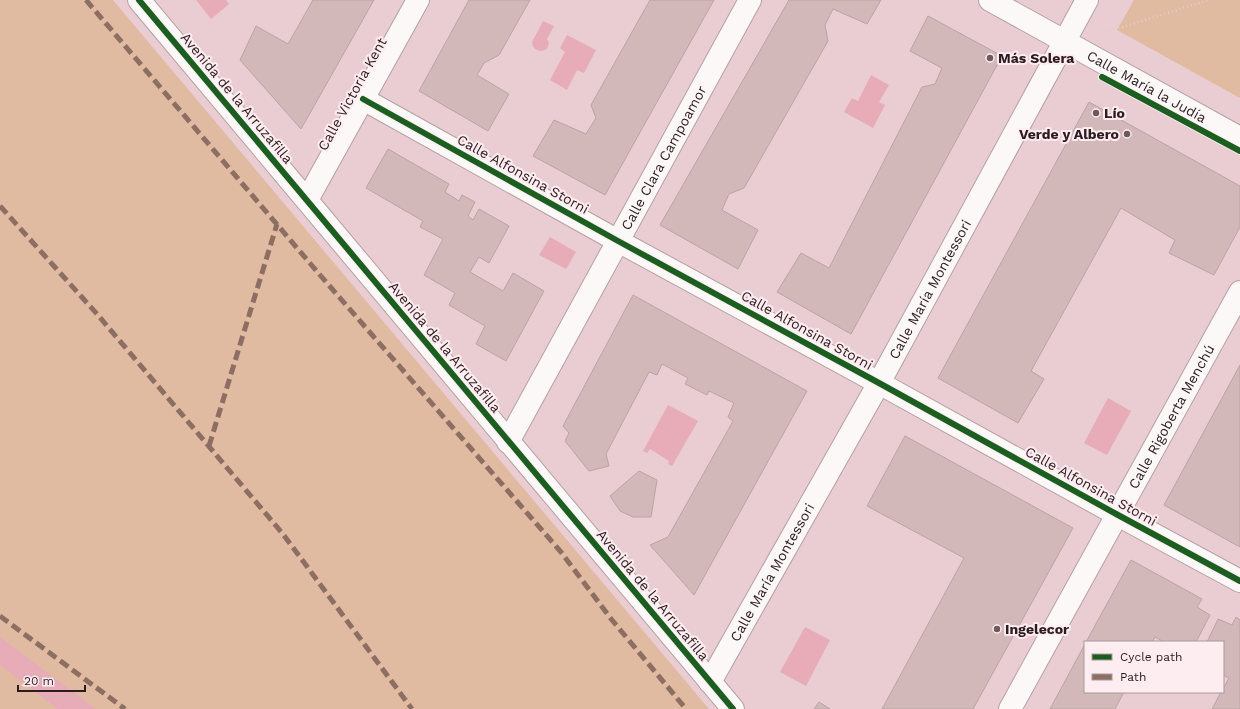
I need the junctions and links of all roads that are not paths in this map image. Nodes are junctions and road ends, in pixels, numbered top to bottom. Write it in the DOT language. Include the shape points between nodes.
graph roads {
  1 [pos="418,0"];
  2 [pos="750,0"];
  3 [pos="990,0"];
  4 [pos="1087,0"];
  5 [pos="142,1"];
  6 [pos="1065,41"];
  7 [pos="363,99"];
  8 [pos="1240,138"];
  9 [pos="307,200"];
  10 [pos="618,241"];
  11 [pos="1240,292"];
  12 [pos="879,383"];
  13 [pos="508,442"];
  14 [pos="1118,515"];
  15 [pos="1240,581"];
  16 [pos="710,682"];
  17 [pos="733,709"];
  18 [pos="1010,709"];
  1 -- 7 [label="street, Calle Victoria Kent"];
  2 -- 10 [label="street, Calle Clara Campoamor"];
  3 -- 6 [label="street, Calle María la Judía"];
  4 -- 6 [label="street, Calle María Montessori"];
  5 -- 9 [label="street, Avenida de la Arruzafilla"];
  6 -- 8 [label="street, Calle María la Judía"];
  6 -- 12 [label="street, Calle María Montessori"];
  7 -- 9 [label="street, Calle Victoria Kent"];
  7 -- 10 [label="street, Calle Alfonsina Storni"];
  9 -- 13 [label="street, Avenida de la Arruzafilla"];
  10 -- 12 [label="street, Calle Alfonsina Storni"];
  10 -- 13 [label="street, Calle Clara Campoamor"];
  11 -- 14 [label="street, Calle Rigoberta Menchú"];
  12 -- 14 [label="street, Calle Alfonsina Storni"];
  12 -- 16 [label="street, Calle María Montessori"];
  13 -- 16 [label="street, Avenida de la Arruzafilla"];
  14 -- 15 [label="street, Calle Alfonsina Storni"];
  14 -- 18 [label="street, Calle Rigoberta Menchú"];
  16 -- 17 [label="street, Avenida de la Arruzafilla"];
}
